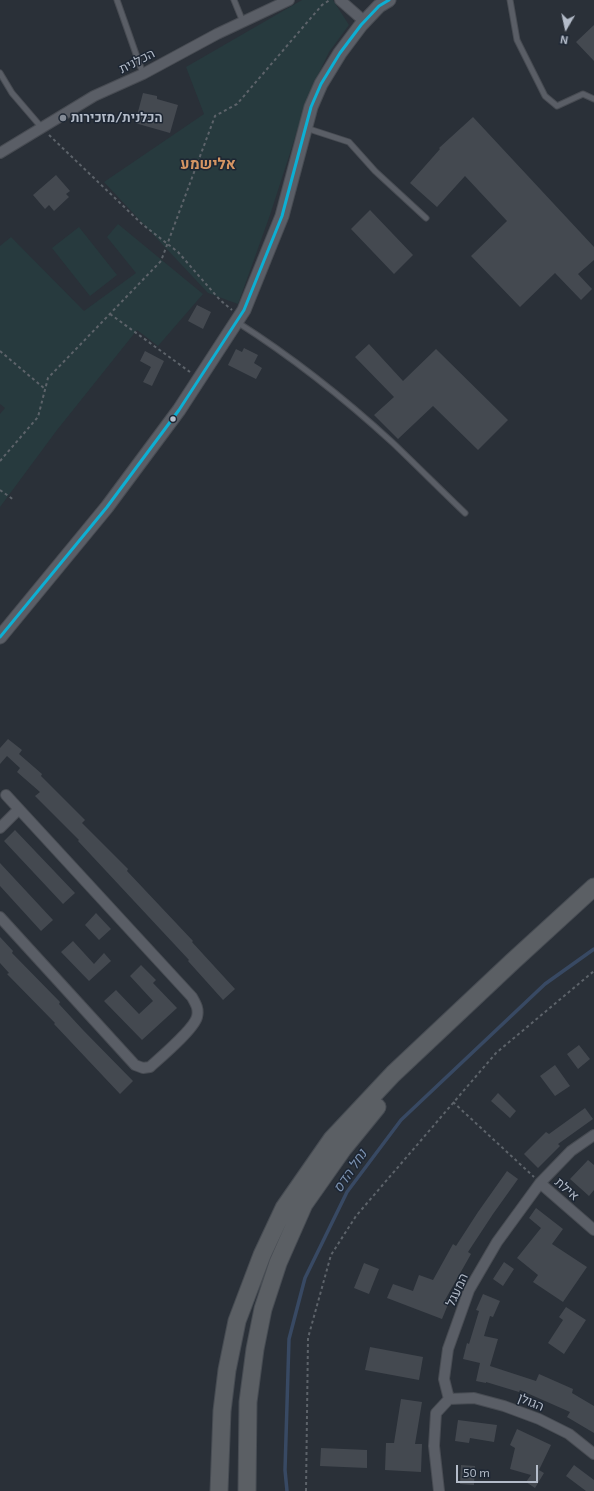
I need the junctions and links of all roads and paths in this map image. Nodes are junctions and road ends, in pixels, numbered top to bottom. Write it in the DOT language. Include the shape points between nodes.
graph roads {
  1 [pos="117,0"];
  2 [pos="234,0"];
  3 [pos="289,0"];
  4 [pos="330,0"];
  5 [pos="340,0"];
  6 [pos="389,0"];
  7 [pos="510,0"];
  8 [pos="364,21"];
  9 [pos="243,22"];
  10 [pos="0,72"];
  11 [pos="144,74"];
  12 [pos="594,99"];
  13 [pos="305,127"];
  14 [pos="42,128"];
  15 [pos="0,153"];
  16 [pos="426,218"];
  17 [pos="168,244"];
  18 [pos="110,314"];
  19 [pos="239,319"];
  20 [pos="0,351"];
  21 [pos="199,379"];
  22 [pos="45,390"];
  23 [pos="0,461"];
  24 [pos="0,490"];
  25 [pos="14,500"];
  26 [pos="465,513"];
  27 [pos="0,637"];
  28 [pos="6,795"];
  29 [pos="19,809"];
  30 [pos="0,828"];
  31 [pos="594,887"];
  32 [pos="594,903"];
  33 [pos="0,917"];
  34 [pos="594,971"];
  35 [pos="453,1102"];
  36 [pos="594,1135"];
  37 [pos="540,1183"];
  38 [pos="594,1230"];
  39 [pos="449,1398"];
  40 [pos="594,1454"];
  41 [pos="219,1491"];
  42 [pos="247,1491"];
  43 [pos="306,1491"];
  44 [pos="439,1491"];
  1 -- 11 [label="lane"];
  2 -- 9 [label="lane"];
  3 -- 9 [label="street, הכלנית"];
  4 -- 17 [label="path" via="322,5 237,104 215,116"];
  5 -- 8 [label="street"];
  6 -- 8 [label="street"];
  7 -- 12 [label="lane" via="517,40 545,96 557,106 583,94"];
  8 -- 13 [label="street" via="321,84"];
  9 -- 11 [label="street, הכלנית"];
  10 -- 14 [label="lane" via="12,92"];
  11 -- 14 [label="street, הכלנית" via="94,96"];
  13 -- 16 [label="lane" via="349,142 375,171"];
  13 -- 19 [label="street" via="282,216"];
  14 -- 15 [label="street, הכלנית"];
  14 -- 17 [label="path" via="142,224"];
  17 -- 18 [label="path" via="161,261"];
  17 -- 19 [label="path"];
  18 -- 21 [label="path"];
  18 -- 22 [label="path" via="48,378"];
  19 -- 21 [label="street"];
  19 -- 26 [label="lane" via="348,403"];
  20 -- 22 [label="path"];
  21 -- 27 [label="street" via="107,508"];
  22 -- 23 [label="path" via="38,417"];
  24 -- 25 [label="path"];
  28 -- 29 [label="street"];
  29 -- 30 [label="street"];
  29 -- 33 [label="street" via="192,997 198,1011 194,1025 150,1067 144,1068 135,1064"];
  31 -- 41 [label="highway" via="393,1074 332,1138 284,1208 262,1255 237,1321 222,1411"];
  32 -- 42 [label="highway" via="435,1048 370,1114 304,1204 278,1263 263,1309 255,1349 248,1402"];
  34 -- 35 [label="path" via="496,1053"];
  35 -- 37 [label="path"];
  35 -- 43 [label="path" via="356,1216 331,1255 308,1338"];
  36 -- 37 [label="street, המעגל" via="570,1151"];
  37 -- 38 [label="street, אילת"];
  37 -- 39 [label="street, המעגל" via="497,1242 469,1290 448,1349 444,1379"];
  39 -- 40 [label="street, הגולן" via="474,1398 532,1416 569,1434"];
  39 -- 44 [label="street" via="436,1413 434,1446"];
}
